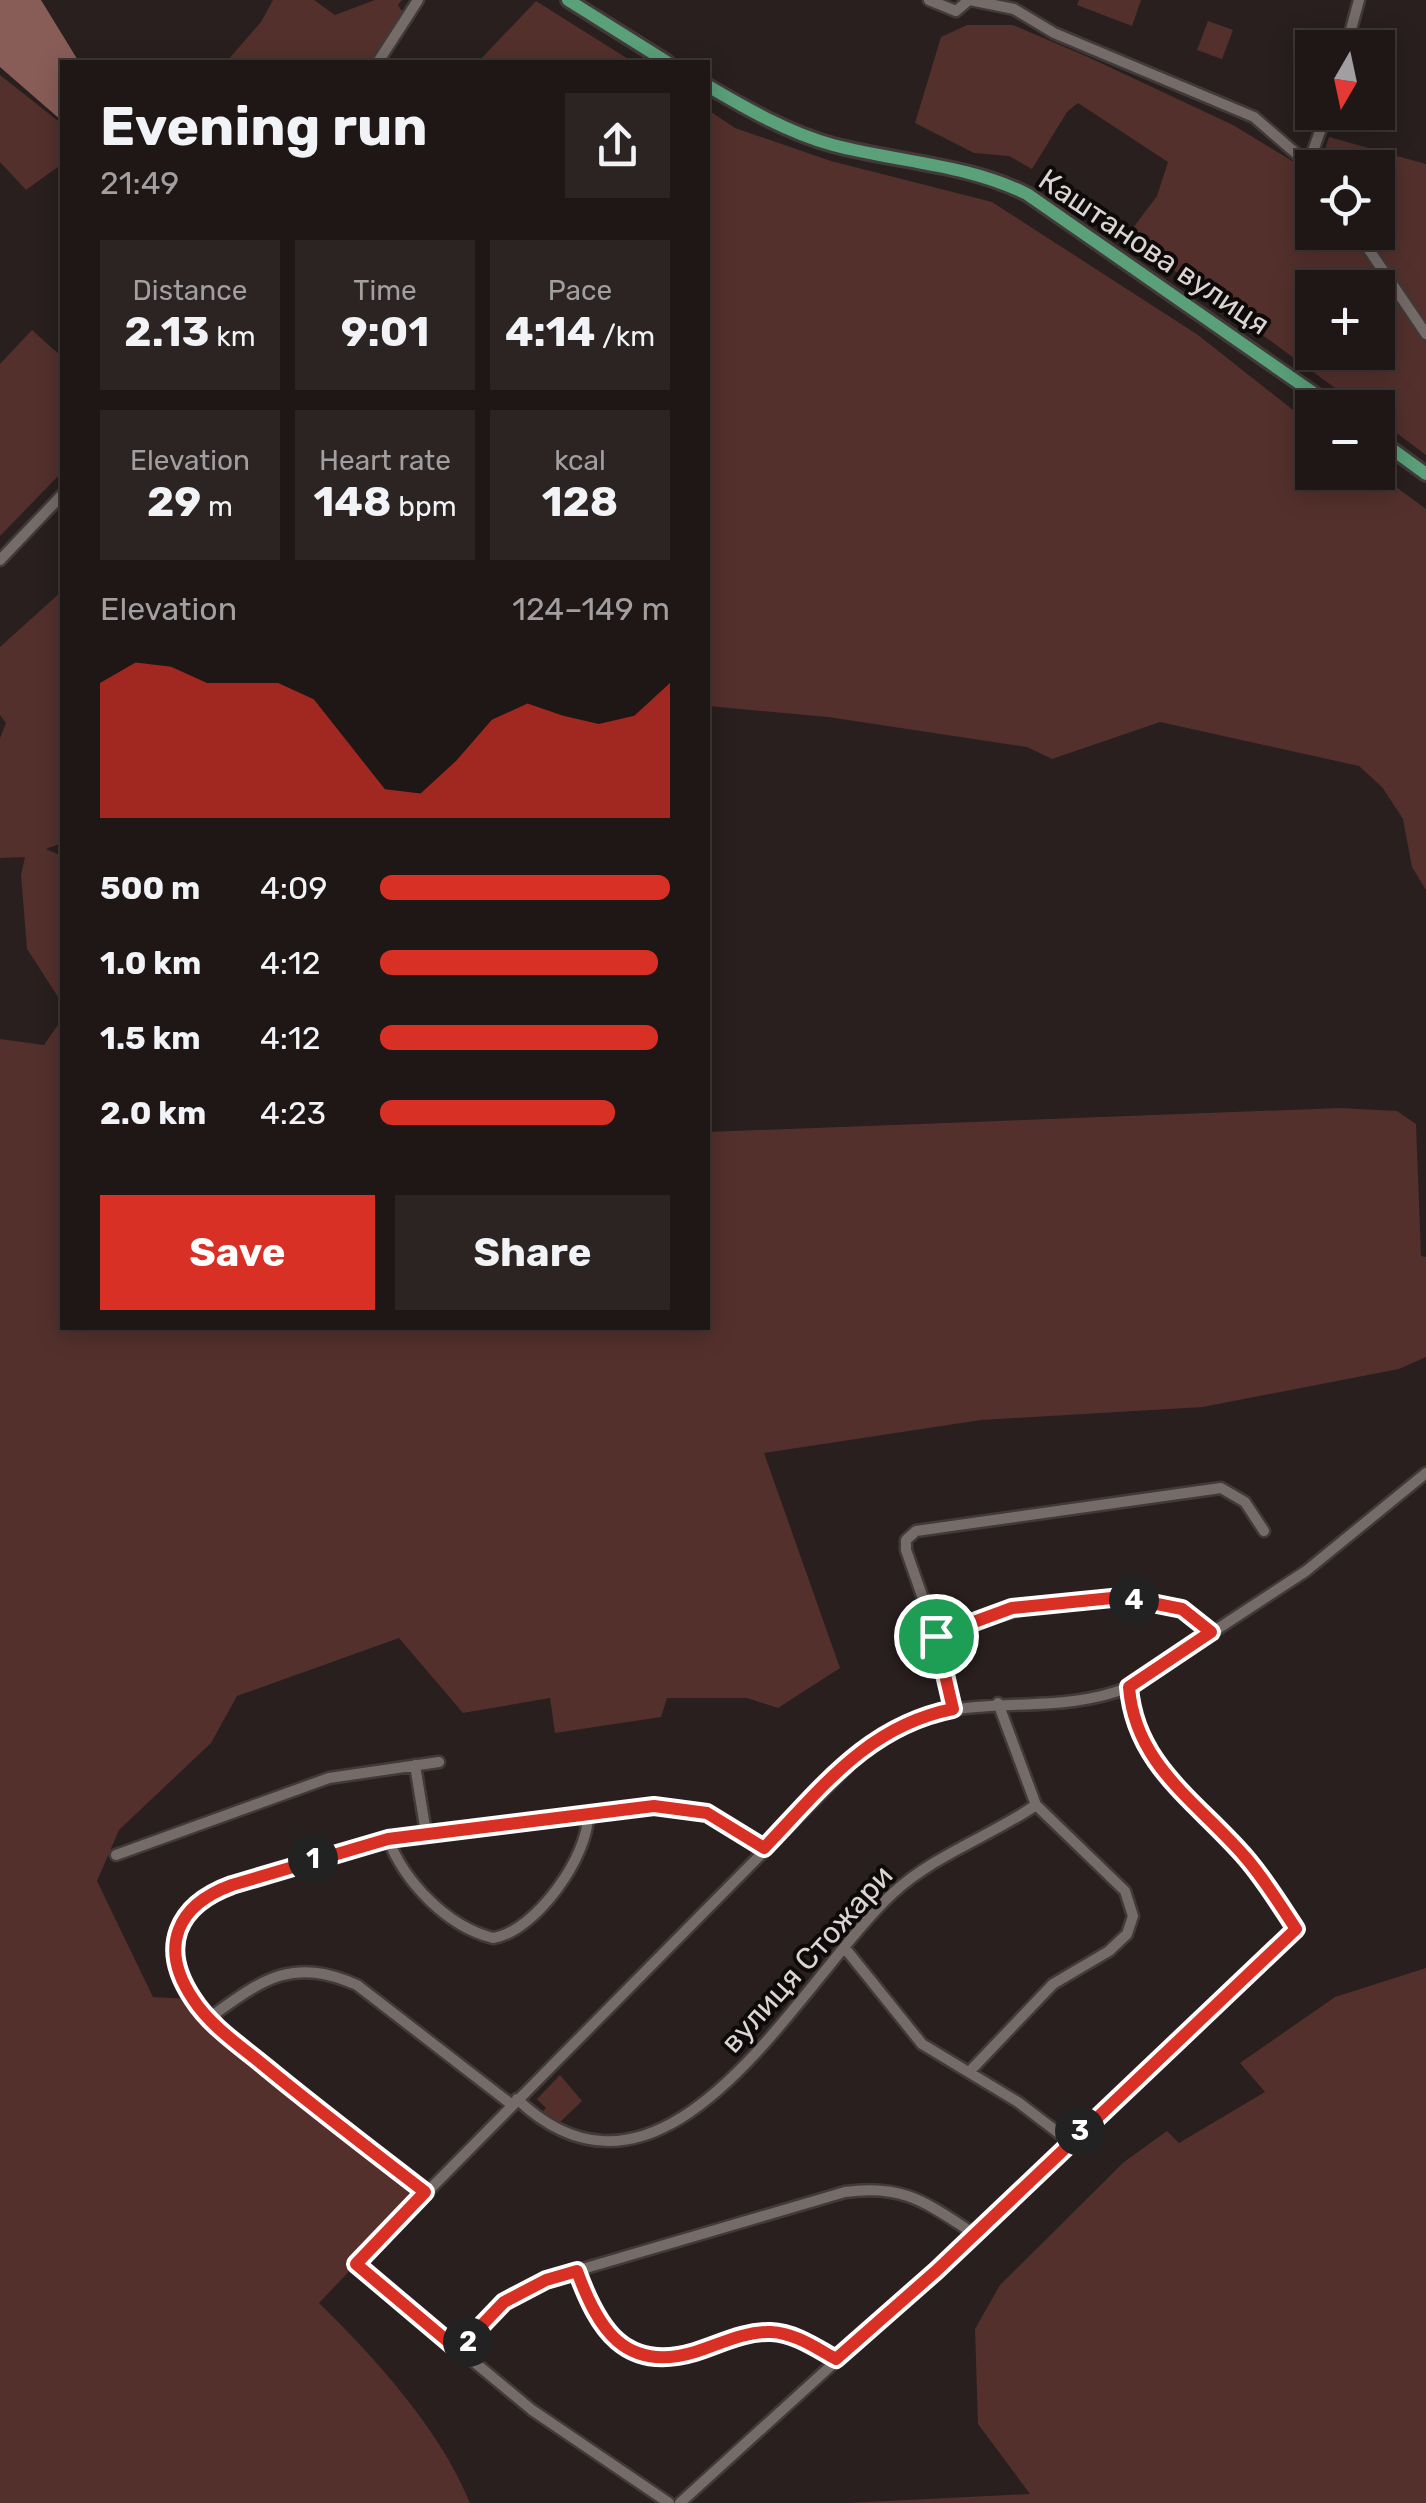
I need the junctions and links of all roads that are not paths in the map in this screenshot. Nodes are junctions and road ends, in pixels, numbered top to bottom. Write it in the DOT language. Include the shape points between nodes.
graph roads {
  1 [pos="418,0"];
  2 [pos="568,0"];
  3 [pos="929,0"];
  4 [pos="969,0"];
  5 [pos="1360,0"];
  6 [pos="1351,30"];
  7 [pos="379,60"];
  8 [pos="664,60"];
  9 [pos="710,87"];
  10 [pos="1295,152"];
  11 [pos="1369,250"];
  12 [pos="1426,334"];
  13 [pos="1309,390"];
  14 [pos="1395,451"];
  15 [pos="1426,474"];
  16 [pos="60,497"];
  17 [pos="0,560"];
  18 [pos="1426,1473"];
  19 [pos="1264,1532"];
  20 [pos="1211,1632"];
  21 [pos="936,1636"];
  22 [pos="1129,1687"];
  23 [pos="998,1703"];
  24 [pos="953,1709"];
  25 [pos="439,1762"];
  26 [pos="416,1766"];
  27 [pos="1036,1806"];
  28 [pos="588,1813"];
  29 [pos="426,1833"];
  30 [pos="388,1839"];
  31 [pos="764,1848"];
  32 [pos="116,1856"];
  33 [pos="844,1947"];
  34 [pos="209,2018"];
  35 [pos="971,2070"];
  36 [pos="514,2102"];
  37 [pos="1069,2140"];
  38 [pos="425,2192"];
  39 [pos="973,2233"];
  40 [pos="577,2271"];
  41 [pos="458,2350"];
  42 [pos="836,2359"];
  43 [pos="669,2503"];
  44 [pos="680,2503"];
  1 -- 7 [label="street"];
  2 -- 8 [label="main road"];
  3 -- 4 [label="street" via="956,10"];
  4 -- 10 [label="street" via="1014,9 1054,34 1254,118"];
  5 -- 6 [label="street"];
  9 -- 13 [label="main road, Каштанова вулиця" via="829,144 987,178 1028,194"];
  11 -- 12 [label="street"];
  14 -- 15 [label="main road"];
  16 -- 17 [label="street"];
  18 -- 20 [label="street" via="1306,1571"];
  19 -- 21 [label="street" via="1245,1502 1222,1488 916,1531 906,1550"];
  20 -- 21 [label="street" via="1182,1609 1122,1597 1012,1608"];
  20 -- 22 [label="street"];
  21 -- 24 [label="street"];
  22 -- 23 [label="street" via="1095,1698"];
  22 -- 37 [label="street" via="1136,1724 1161,1772 1246,1858 1296,1929"];
  23 -- 24 [label="street"];
  23 -- 27 [label="street"];
  24 -- 31 [label="street" via="903,1722 875,1740"];
  25 -- 26 [label="street"];
  26 -- 29 [label="street"];
  26 -- 32 [label="street" via="330,1778"];
  27 -- 33 [label="street, вулиця Стожари" via="925,1867"];
  27 -- 35 [label="street" via="1125,1890 1133,1916 1109,1951 1053,1984"];
  28 -- 29 [label="street"];
  28 -- 30 [label="street" via="582,1853 561,1882 516,1932 494,1938 416,1889"];
  28 -- 31 [label="street" via="707,1813"];
  29 -- 30 [label="street"];
  30 -- 34 [label="street" via="232,1885 188,1908 178,1925 176,1957 192,1999"];
  31 -- 36 [label="street"];
  33 -- 35 [label="street" via="922,2044"];
  33 -- 36 [label="street, вулиця Стожари" via="733,2079 676,2124 630,2136 586,2137"];
  34 -- 36 [label="street, вулиця Стожари" via="270,1976 338,1976 358,1984"];
  34 -- 38 [label="street"];
  35 -- 37 [label="street"];
  36 -- 38 [label="street"];
  37 -- 39 [label="street"];
  38 -- 41 [label="street" via="356,2264"];
  39 -- 40 [label="street" via="918,2198 873,2188"];
  39 -- 42 [label="street"];
  40 -- 41 [label="street" via="504,2302"];
  40 -- 42 [label="street" via="602,2328 639,2354 672,2358 770,2332"];
  41 -- 43 [label="street" via="532,2410"];
  42 -- 44 [label="street"];
}
